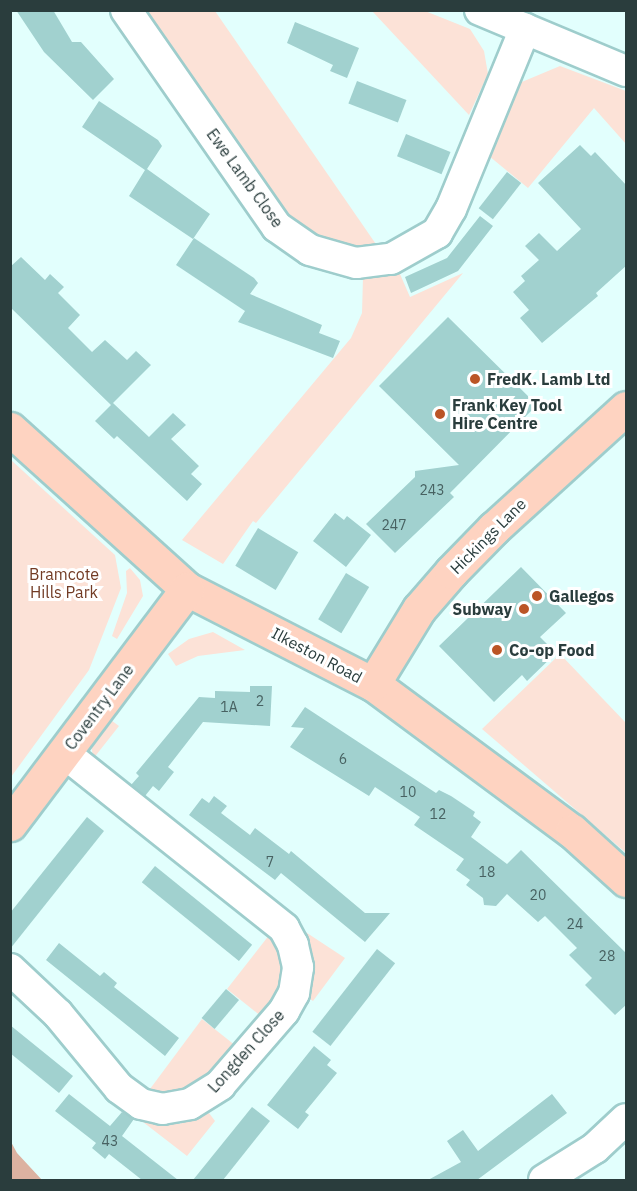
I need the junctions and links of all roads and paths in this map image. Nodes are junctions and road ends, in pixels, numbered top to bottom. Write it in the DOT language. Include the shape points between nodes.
graph roads {
  1 [pos="126,10"];
  2 [pos="480,10"];
  3 [pos="525,29"];
  4 [pos="627,71"];
  5 [pos="627,408"];
  6 [pos="10,429"];
  7 [pos="187,589"];
  8 [pos="373,684"];
  9 [pos="64,753"];
  10 [pos="10,824"];
  11 [pos="627,880"];
  12 [pos="10,969"];
  13 [pos="627,1119"];
  14 [pos="544,1180"];
  1 -- 3 [label="street, Ewe Lamb Close" via="277,227 310,250 356,263 391,259 437,233 451,209"];
  2 -- 3 [label="street"];
  3 -- 4 [label="street"];
  5 -- 8 [label="main road, Hickings Lane" via="451,572 419,609"];
  6 -- 7 [label="main road, Ilkeston Road"];
  7 -- 8 [label="main road, Ilkeston Road"];
  7 -- 9 [label="main road, Coventry Lane"];
  8 -- 11 [label="main road, Ilkeston Road" via="572,831"];
  9 -- 10 [label="main road, Coventry Lane"];
  9 -- 12 [label="street, Longden Close" via="279,923 293,945 298,967 296,986 284,1011 220,1085 190,1104 162,1109 141,1104 119,1088 58,1014"];
  13 -- 14 [label="street" via="595,1148"];
}
